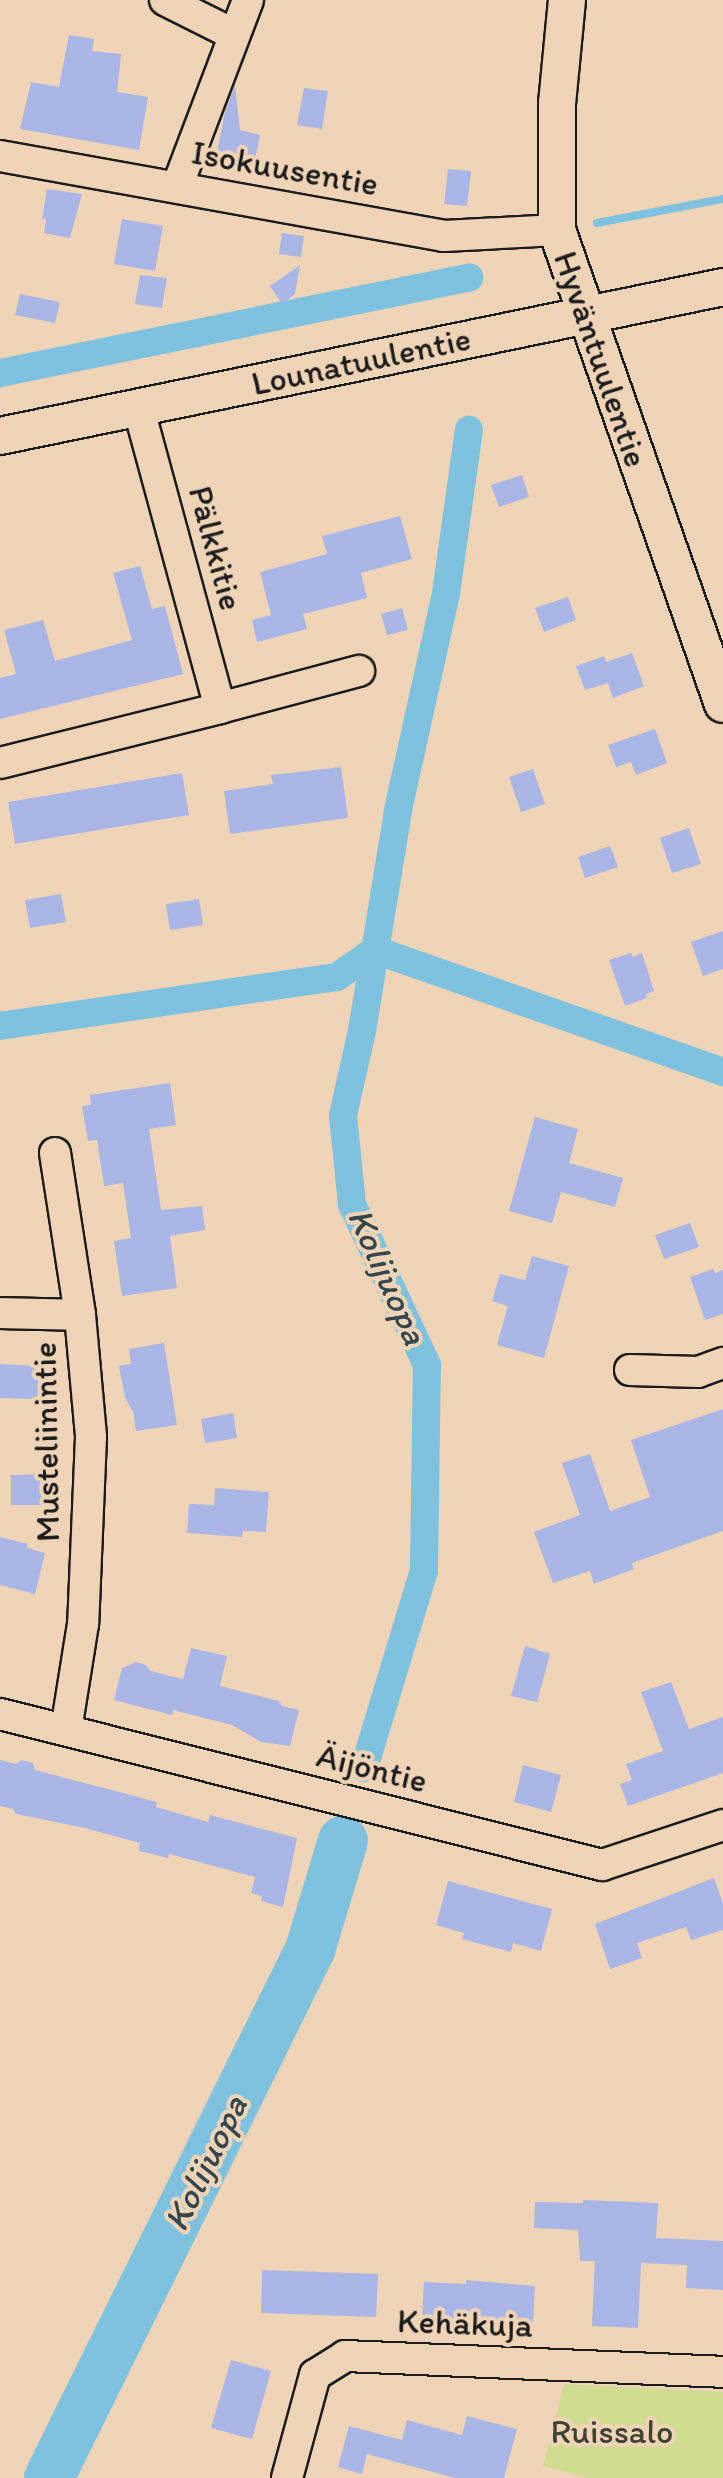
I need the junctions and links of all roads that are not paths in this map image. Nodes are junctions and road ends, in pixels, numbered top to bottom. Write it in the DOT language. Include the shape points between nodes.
graph roads {
  1 [pos="165,0"];
  2 [pos="248,0"];
  3 [pos="567,0"];
  4 [pos="233,34"];
  5 [pos="0,156"];
  6 [pos="177,187"];
  7 [pos="557,230"];
  8 [pos="723,287"];
  9 [pos="585,315"];
  10 [pos="138,407"];
  11 [pos="0,436"];
  12 [pos="359,671"];
  13 [pos="723,704"];
  14 [pos="220,708"];
  15 [pos="0,763"];
  16 [pos="55,1153"];
  17 [pos="0,1313"];
  18 [pos="80,1315"];
  19 [pos="723,1363"];
  20 [pos="630,1370"];
  21 [pos="0,1714"];
  22 [pos="66,1730"];
  23 [pos="723,1825"];
  24 [pos="723,2372"];
  25 [pos="287,2478"];
  1 -- 4 [label="street"];
  2 -- 4 [label="street"];
  3 -- 7 [label="street, Hyväntuulentie" via="557,103"];
  4 -- 6 [label="street"];
  5 -- 6 [label="street, Isokuusentie"];
  6 -- 7 [label="street, Isokuusentie" via="444,236"];
  7 -- 9 [label="street, Hyväntuulentie"];
  8 -- 9 [label="street, Lounatuulentie"];
  9 -- 10 [label="street, Lounatuulentie"];
  9 -- 13 [label="street, Hyväntuulentie"];
  10 -- 11 [label="street, Lounatuulentie"];
  10 -- 14 [label="street, Pälkkitie"];
  12 -- 14 [label="street"];
  14 -- 15 [label="street"];
  16 -- 18 [label="street, Musteliinintie"];
  17 -- 18 [label="street"];
  18 -- 22 [label="street, Musteliinintie" via="91,1437 83,1624"];
  19 -- 20 [label="street" via="698,1372"];
  21 -- 22 [label="street, Äijöntie"];
  22 -- 23 [label="street, Äijöntie" via="602,1865"];
  24 -- 25 [label="street, Kehäkuja" via="345,2356 315,2375"];
}
